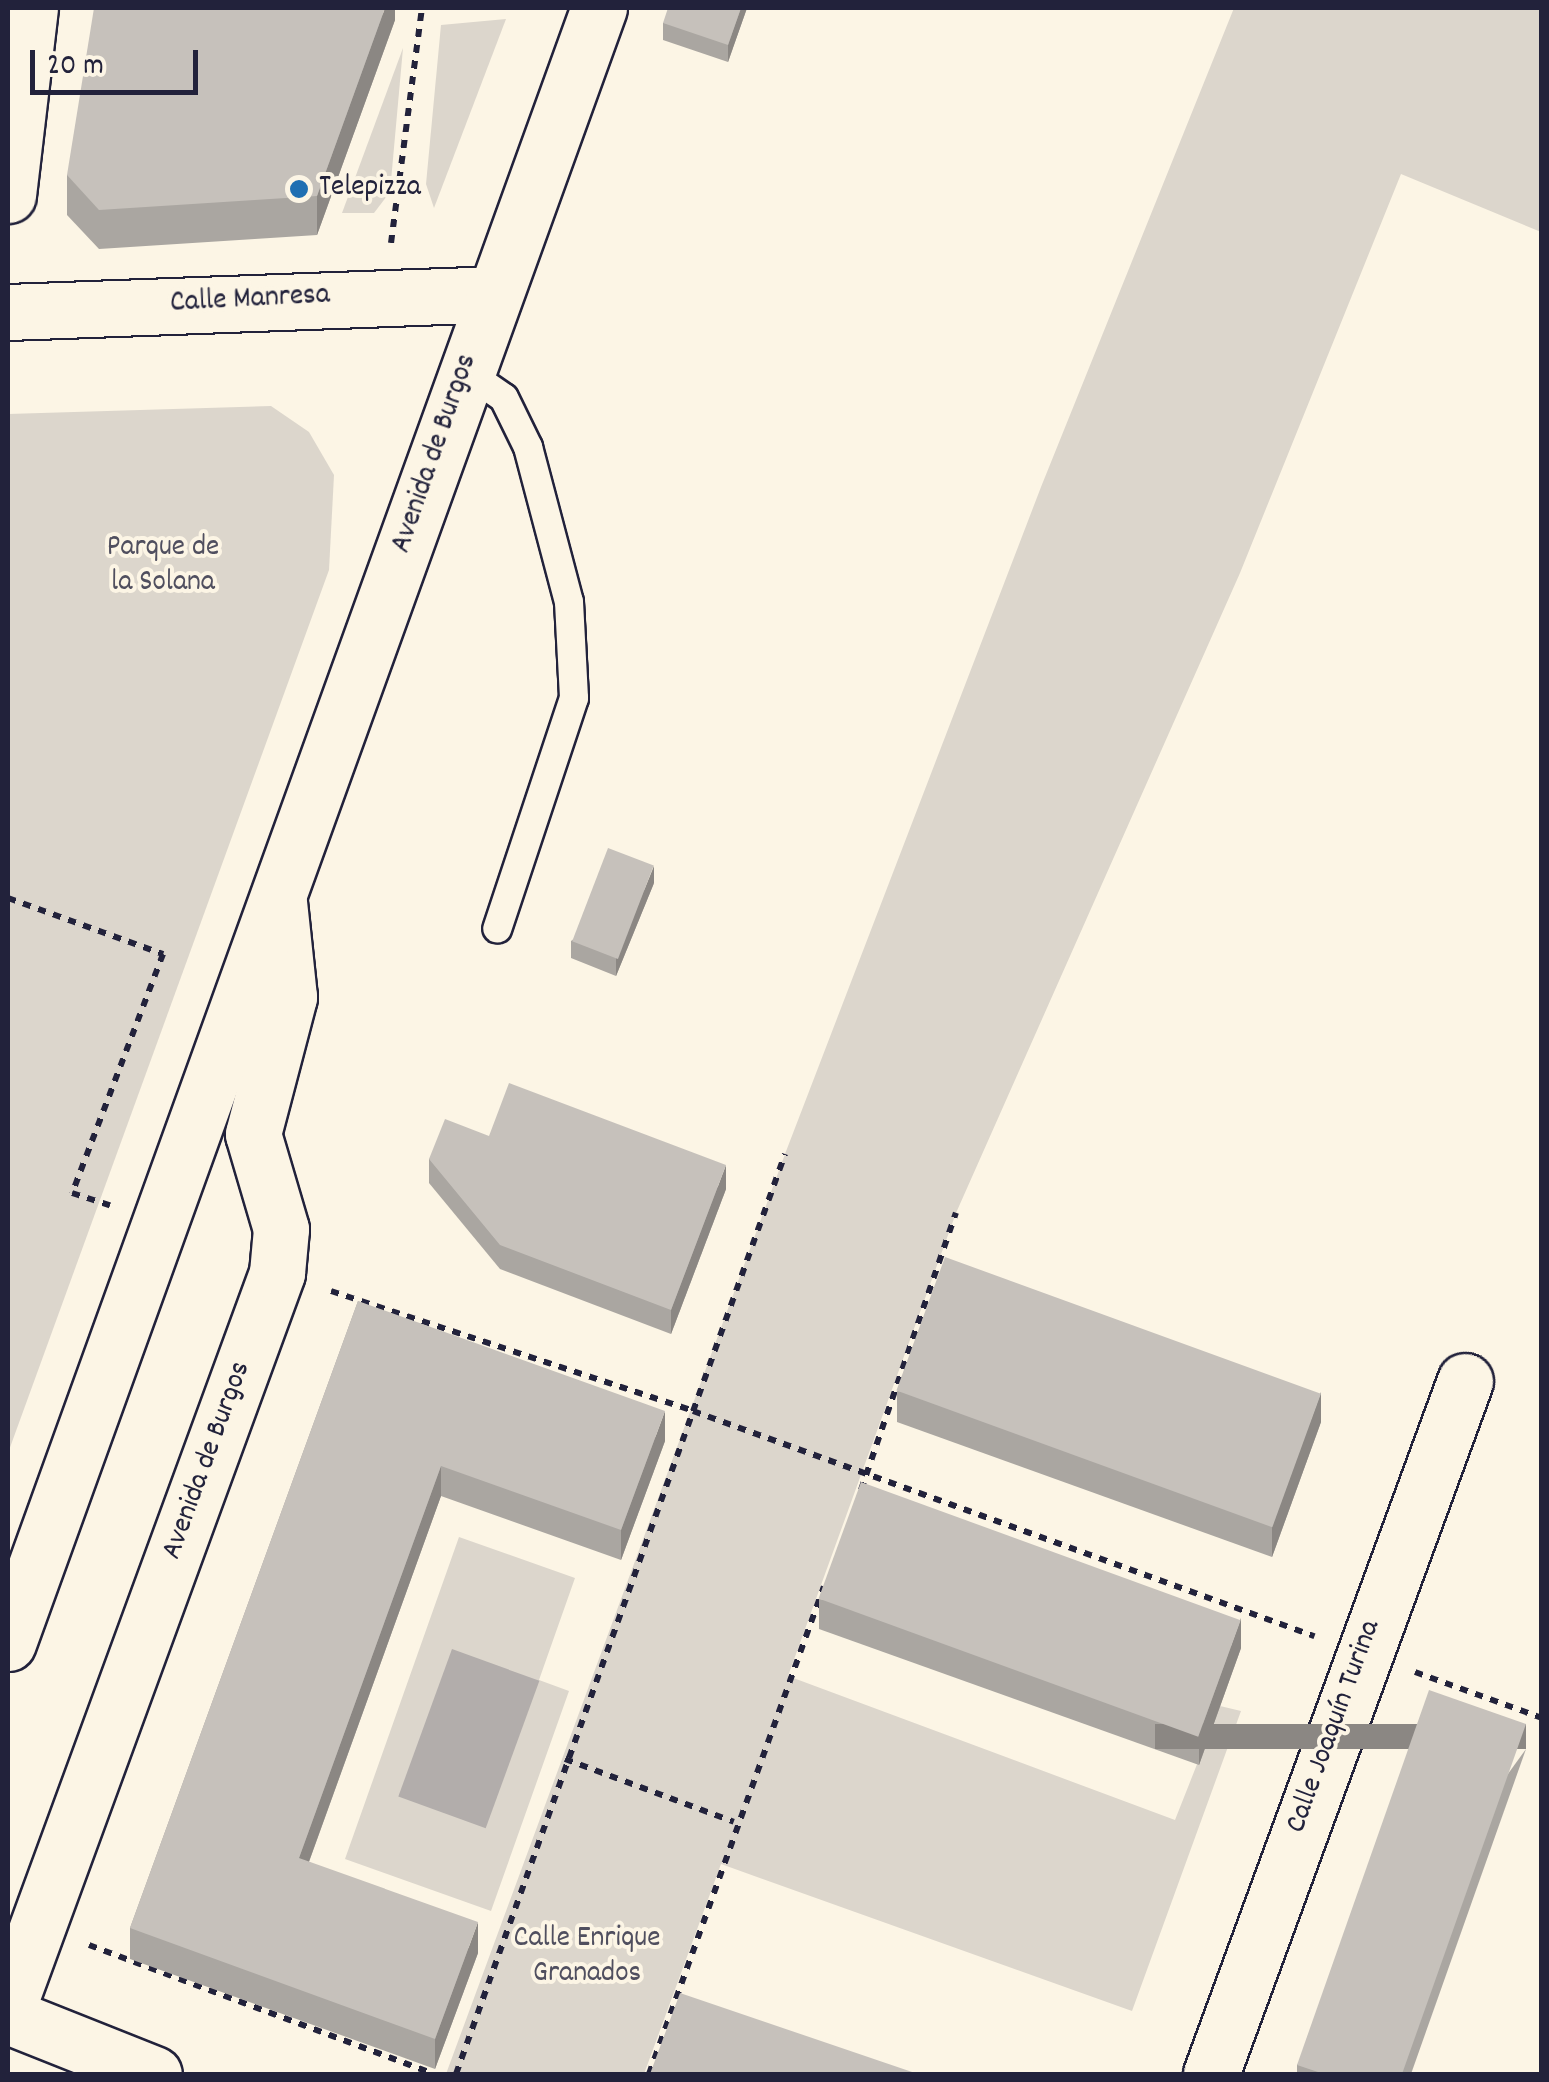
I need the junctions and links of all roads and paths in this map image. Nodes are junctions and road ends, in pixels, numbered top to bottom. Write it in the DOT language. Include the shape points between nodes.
graph roads {
  1 [pos="30,8"];
  2 [pos="422,8"];
  3 [pos="600,8"];
  4 [pos="8,195"];
  5 [pos="384,294"];
  6 [pos="493,294"];
  7 [pos="8,312"];
  8 [pos="465,372"];
  9 [pos="8,898"];
  10 [pos="279,902"];
  11 [pos="498,929"];
  12 [pos="786,1154"];
  13 [pos="956,1213"];
  14 [pos="164,1222"];
  15 [pos="277,1273"];
  16 [pos="1465,1381"];
  17 [pos="693,1411"];
  18 [pos="868,1472"];
  19 [pos="858,1498"];
  20 [pos="831,1566"];
  21 [pos="8,1643"];
  22 [pos="1361,1653"];
  23 [pos="1542,1718"];
  24 [pos="565,1759"];
  25 [pos="734,1822"];
  26 [pos="8,2007"];
  27 [pos="8,2016"];
  28 [pos="154,2074"];
  29 [pos="456,2074"];
  30 [pos="649,2074"];
  31 [pos="1211,2074"];
  1 -- 4 [label="street"];
  2 -- 5 [label="path"];
  3 -- 6 [label="street, Avenida de Burgos"];
  5 -- 6 [label="street, Calle Manresa"];
  5 -- 7 [label="street, Calle Manresa"];
  6 -- 8 [label="street, Avenida de Burgos"];
  8 -- 10 [label="street, Avenida de Burgos"];
  8 -- 11 [label="lane" via="504,398 528,446 569,602 574,698"];
  9 -- 14 [label="path" via="162,954 72,1193"];
  10 -- 14 [label="street, Avenida de Burgos"];
  10 -- 15 [label="street, Avenida de Burgos" via="290,997 253,1134 279,1217"];
  12 -- 17 [label="path"];
  13 -- 18 [label="path"];
  14 -- 21 [label="street, Avenida de Burgos"];
  15 -- 17 [label="path"];
  15 -- 26 [label="street, Avenida de Burgos"];
  16 -- 22 [label="street, Calle Joaquín Turina"];
  17 -- 18 [label="path"];
  17 -- 24 [label="path"];
  18 -- 19 [label="path"];
  18 -- 22 [label="path"];
  20 -- 25 [label="path"];
  22 -- 23 [label="path"];
  22 -- 31 [label="street, Calle Joaquín Turina"];
  24 -- 25 [label="path"];
  24 -- 29 [label="path"];
  25 -- 30 [label="path"];
  27 -- 28 [label="street"];
}
